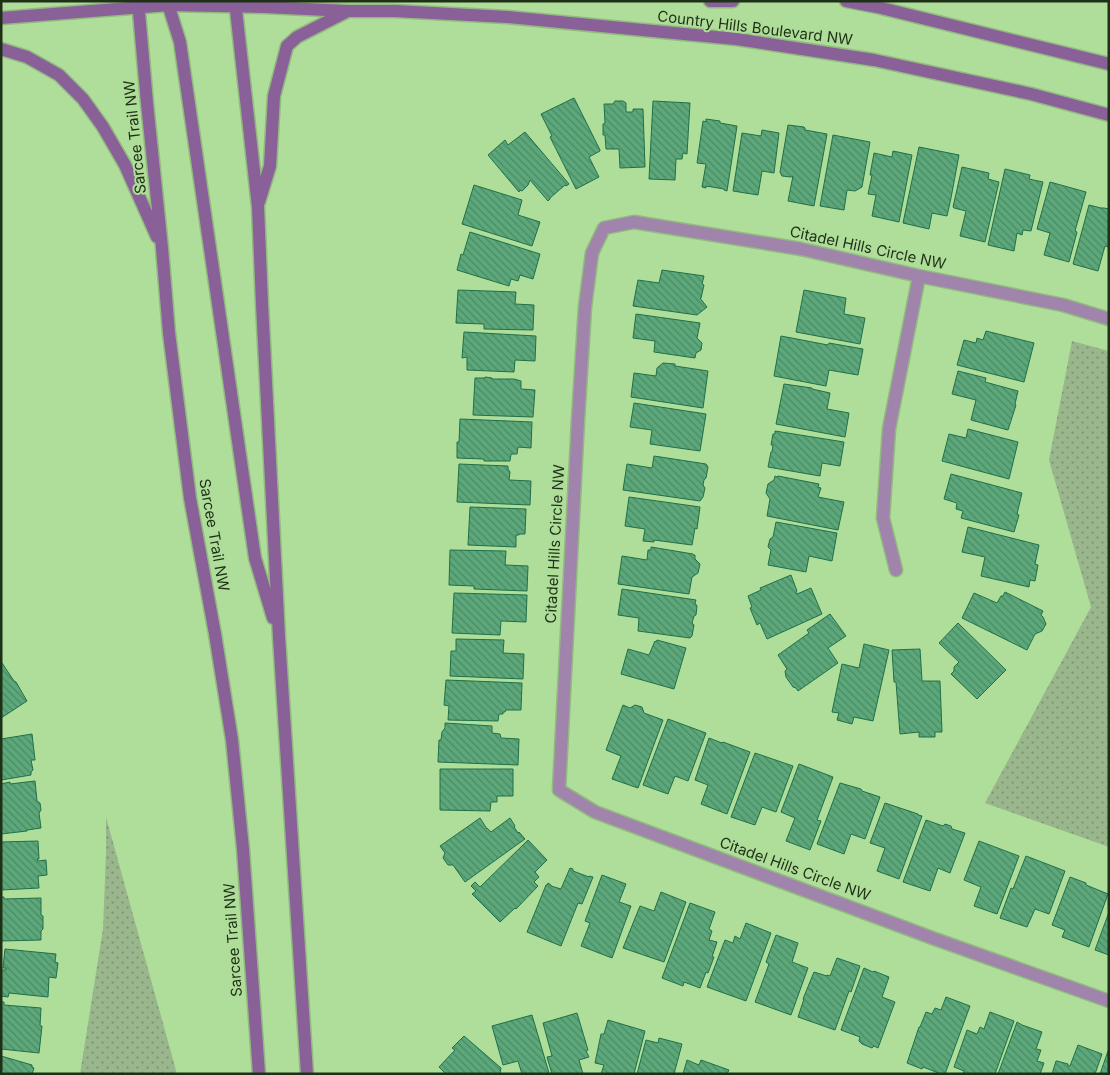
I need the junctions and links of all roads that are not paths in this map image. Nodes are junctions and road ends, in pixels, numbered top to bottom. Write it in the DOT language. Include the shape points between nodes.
graph roads {
  1 [pos="710,1"];
  2 [pos="733,1"];
  3 [pos="846,1"];
  4 [pos="142,3"];
  5 [pos="168,3"];
  6 [pos="234,3"];
  7 [pos="347,11"];
  8 [pos="1,18"];
  9 [pos="1,48"];
  10 [pos="1109,64"];
  11 [pos="1109,115"];
  12 [pos="258,207"];
  13 [pos="162,248"];
  14 [pos="919,276"];
  15 [pos="1109,319"];
  16 [pos="896,570"];
  17 [pos="279,637"];
  18 [pos="1109,1001"];
  19 [pos="259,1074"];
  20 [pos="308,1074"];
  1 -- 2 [label="main road"];
  3 -- 10 [label="main road"];
  4 -- 5 [label="main road, Country Hills Boulevard NW"];
  4 -- 8 [label="main road, Country Hills Boulevard NW"];
  4 -- 13 [label="main road, Sarcee Trail NW" via="147,103"];
  5 -- 6 [label="main road, Country Hills Boulevard NW"];
  5 -- 17 [label="main road" via="180,42 255,558"];
  6 -- 7 [label="main road, Country Hills Boulevard NW"];
  6 -- 12 [label="main road"];
  7 -- 11 [label="main road, Country Hills Boulevard NW" via="507,17 736,39 874,60 1031,94"];
  7 -- 12 [label="main road" via="297,37 287,46 274,96 270,166"];
  9 -- 13 [label="main road" via="27,57 59,76 83,99 125,165"];
  12 -- 17 [label="main road"];
  13 -- 19 [label="main road, Sarcee Trail NW" via="169,333 190,498 232,740"];
  14 -- 15 [label="street, Citadel Hills Circle NW" via="1063,305"];
  14 -- 16 [label="street" via="889,429 883,518"];
  14 -- 18 [label="street, Citadel Hills Circle NW" via="801,249 634,222 604,228 592,253 585,307 559,790 595,812"];
  17 -- 20 [label="main road"];
}
